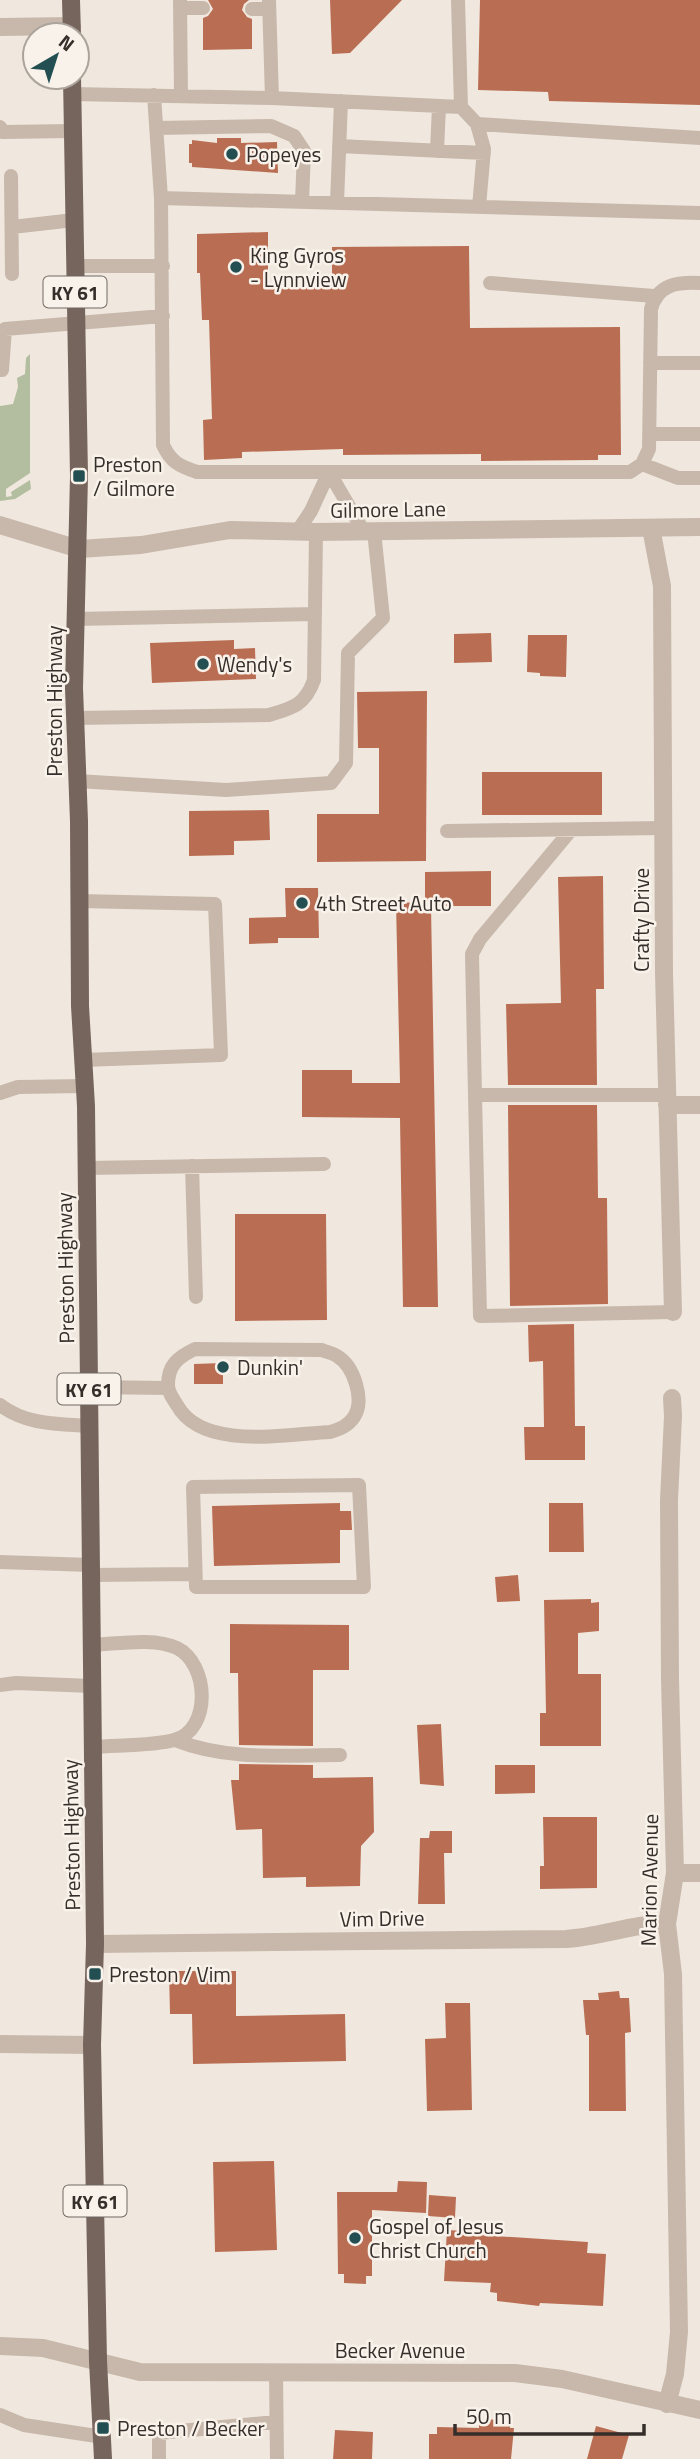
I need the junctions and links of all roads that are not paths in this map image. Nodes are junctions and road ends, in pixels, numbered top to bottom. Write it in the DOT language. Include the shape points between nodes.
graph roads {
  1 [pos="71,0"];
  2 [pos="457,0"];
  3 [pos="180,4"];
  4 [pos="269,4"];
  5 [pos="203,8"];
  6 [pos="252,9"];
  7 [pos="72,21"];
  8 [pos="0,27"];
  9 [pos="21,28"];
  10 [pos="91,88"];
  11 [pos="72,91"];
  12 [pos="154,96"];
  13 [pos="181,96"];
  14 [pos="272,98"];
  15 [pos="341,101"];
  16 [pos="439,106"];
  17 [pos="461,107"];
  18 [pos="477,124"];
  19 [pos="0,127"];
  20 [pos="156,128"];
  21 [pos="73,131"];
  22 [pos="700,138"];
  23 [pos="339,146"];
  24 [pos="437,151"];
  25 [pos="484,153"];
  26 [pos="11,176"];
  27 [pos="162,198"];
  28 [pos="302,202"];
  29 [pos="337,203"];
  30 [pos="479,207"];
  31 [pos="700,213"];
  32 [pos="74,220"];
  33 [pos="12,227"];
  34 [pos="75,266"];
  35 [pos="163,266"];
  36 [pos="12,274"];
  37 [pos="490,283"];
  38 [pos="700,283"];
  39 [pos="654,296"];
  40 [pos="163,316"];
  41 [pos="75,322"];
  42 [pos="650,363"];
  43 [pos="700,363"];
  44 [pos="0,370"];
  45 [pos="649,434"];
  46 [pos="700,434"];
  47 [pos="642,464"];
  48 [pos="329,472"];
  49 [pos="700,478"];
  50 [pos="0,525"];
  51 [pos="700,527"];
  52 [pos="652,528"];
  53 [pos="296,532"];
  54 [pos="316,532"];
  55 [pos="369,532"];
  56 [pos="79,549"];
  57 [pos="315,614"];
  58 [pos="76,619"];
  59 [pos="75,718"];
  60 [pos="77,780"];
  61 [pos="663,828"];
  62 [pos="572,830"];
  63 [pos="447,831"];
  64 [pos="79,901"];
  65 [pos="83,1060"];
  66 [pos="85,1086"];
  67 [pos="0,1093"];
  68 [pos="475,1095"];
  69 [pos="667,1100"];
  70 [pos="700,1105"];
  71 [pos="324,1164"];
  72 [pos="192,1166"];
  73 [pos="86,1168"];
  74 [pos="196,1297"];
  75 [pos="673,1312"];
  76 [pos="89,1387"];
  77 [pos="168,1388"];
  78 [pos="672,1398"];
  79 [pos="0,1405"];
  80 [pos="89,1426"];
  81 [pos="0,1562"];
  82 [pos="91,1570"];
  83 [pos="195,1574"];
  84 [pos="92,1645"];
  85 [pos="0,1685"];
  86 [pos="92,1686"];
  87 [pos="175,1740"];
  88 [pos="93,1747"];
  89 [pos="340,1755"];
  90 [pos="675,1873"];
  91 [pos="700,1873"];
  92 [pos="667,1924"];
  93 [pos="95,1944"];
  94 [pos="0,2044"];
  95 [pos="92,2045"];
  96 [pos="0,2346"];
  97 [pos="98,2361"];
  98 [pos="276,2374"];
  99 [pos="667,2403"];
  100 [pos="700,2410"];
  101 [pos="0,2417"];
  102 [pos="276,2421"];
  103 [pos="103,2437"];
  104 [pos="103,2459"];
  105 [pos="159,2459"];
  106 [pos="277,2459"];
  1 -- 7 [label="main road"];
  2 -- 17 [label="lane"];
  3 -- 5 [label="lane"];
  3 -- 13 [label="lane"];
  4 -- 6 [label="lane"];
  4 -- 14 [label="lane"];
  8 -- 9 [label="street"];
  10 -- 12 [label="lane"];
  11 -- 21 [label="main road, Preston Highway / KY 61"];
  12 -- 13 [label="lane"];
  12 -- 20 [label="lane"];
  13 -- 14 [label="lane"];
  14 -- 15 [label="lane"];
  15 -- 16 [label="lane"];
  15 -- 23 [label="lane"];
  16 -- 17 [label="lane"];
  16 -- 24 [label="lane"];
  17 -- 18 [label="lane"];
  18 -- 22 [label="lane"];
  18 -- 25 [label="lane"];
  19 -- 21 [label="lane" via="3,132"];
  20 -- 27 [label="lane"];
  20 -- 28 [label="lane" via="271,126 294,136 304,151"];
  21 -- 32 [label="main road, Preston Highway / KY 61"];
  23 -- 24 [label="lane"];
  23 -- 29 [label="lane"];
  24 -- 25 [label="lane"];
  25 -- 30 [label="lane"];
  26 -- 33 [label="lane"];
  27 -- 28 [label="lane"];
  27 -- 35 [label="lane"];
  28 -- 29 [label="lane"];
  29 -- 30 [label="lane"];
  30 -- 31 [label="lane"];
  32 -- 33 [label="lane"];
  32 -- 34 [label="main road, Preston Highway / KY 61"];
  33 -- 36 [label="lane"];
  34 -- 35 [label="lane"];
  34 -- 41 [label="main road, Preston Highway / KY 61"];
  35 -- 40 [label="lane"];
  37 -- 39 [label="lane"];
  38 -- 39 [label="lane" via="669,286"];
  39 -- 42 [label="lane"];
  40 -- 41 [label="lane"];
  40 -- 48 [label="lane" via="163,445 178,466 197,472"];
  41 -- 44 [label="lane" via="5,329"];
  41 -- 56 [label="main road, Preston Highway / KY 61"];
  42 -- 43 [label="lane"];
  42 -- 45 [label="lane"];
  45 -- 46 [label="lane"];
  45 -- 47 [label="lane"];
  47 -- 48 [label="lane" via="630,472"];
  47 -- 49 [label="lane" via="678,478"];
  48 -- 53 [label="lane"];
  48 -- 55 [label="lane"];
  50 -- 56 [label="street"];
  51 -- 52 [label="street, Gilmore Lane"];
  52 -- 55 [label="street, Gilmore Lane"];
  52 -- 61 [label="street, Crafty Drive" via="662,586"];
  53 -- 54 [label="street, Gilmore Lane"];
  53 -- 56 [label="street, Gilmore Lane" via="230,530 141,545"];
  54 -- 55 [label="street, Gilmore Lane"];
  54 -- 57 [label="lane"];
  55 -- 60 [label="lane" via="383,618 348,653 346,764 331,783 226,790"];
  56 -- 58 [label="main road, Preston Highway / KY 61"];
  57 -- 58 [label="lane"];
  57 -- 59 [label="lane" via="314,680 309,695 294,708 269,715"];
  58 -- 59 [label="main road, Preston Highway / KY 61"];
  59 -- 60 [label="main road, Preston Highway / KY 61"];
  60 -- 64 [label="main road, Preston Highway / KY 61"];
  61 -- 62 [label="lane"];
  61 -- 69 [label="street, Crafty Drive"];
  62 -- 63 [label="lane"];
  62 -- 68 [label="lane" via="472,954"];
  64 -- 65 [label="main road, Preston Highway / KY 61"];
  64 -- 65 [label="lane" via="215,904 220,1055"];
  65 -- 66 [label="main road, Preston Highway / KY 61"];
  66 -- 67 [label="lane" via="18,1087"];
  66 -- 73 [label="main road, Preston Highway / KY 61"];
  68 -- 69 [label="lane"];
  68 -- 75 [label="lane" via="480,1316"];
  69 -- 70 [label="street"];
  69 -- 75 [label="street, Crafty Drive"];
  71 -- 72 [label="lane"];
  72 -- 73 [label="lane"];
  72 -- 74 [label="lane"];
  73 -- 76 [label="main road, Preston Highway / KY 61"];
  76 -- 77 [label="lane"];
  76 -- 80 [label="main road, Preston Highway / KY 61"];
  77 -- 77 [label="lane" via="179,1409 198,1426 231,1436 330,1432 343,1428 355,1416 358,1402 350,1370 339,1357 321,1350 195,1349 180,1356 170,1369"];
  78 -- 90 [label="street, Marion Avenue" via="670,1679"];
  79 -- 80 [label="lane" via="34,1422"];
  80 -- 82 [label="main road, Preston Highway / KY 61"];
  81 -- 82 [label="lane"];
  82 -- 83 [label="lane"];
  82 -- 84 [label="main road, Preston Highway / KY 61"];
  83 -- 83 [label="lane" via="196,1587 363,1587 359,1485 193,1487"];
  84 -- 86 [label="main road, Preston Highway / KY 61"];
  84 -- 87 [label="lane" via="158,1643 179,1649 197,1666 200,1716 191,1731"];
  85 -- 86 [label="lane"];
  86 -- 88 [label="main road, Preston Highway / KY 61"];
  87 -- 88 [label="lane"];
  87 -- 89 [label="lane" via="219,1754"];
  88 -- 93 [label="main road, Preston Highway / KY 61"];
  90 -- 91 [label="street"];
  90 -- 92 [label="street, Marion Avenue"];
  92 -- 93 [label="street, Vim Drive" via="648,1923 566,1939"];
  92 -- 99 [label="street, Marion Avenue" via="673,1974 679,2332"];
  93 -- 95 [label="main road, Preston Highway / KY 61"];
  94 -- 95 [label="street"];
  95 -- 97 [label="main road, Preston Highway / KY 61"];
  96 -- 97 [label="street, Becker Avenue" via="43,2348"];
  97 -- 98 [label="street, Becker Avenue" via="140,2372"];
  97 -- 103 [label="main road, Preston Highway / KY 61"];
  98 -- 99 [label="street, Becker Avenue" via="515,2373"];
  98 -- 102 [label="lane"];
  99 -- 100 [label="street, Becker Avenue"];
  101 -- 103 [label="lane"];
  102 -- 105 [label="lane" via="159,2433"];
  102 -- 106 [label="lane"];
  103 -- 104 [label="main road, Preston Highway / KY 61"];
}
